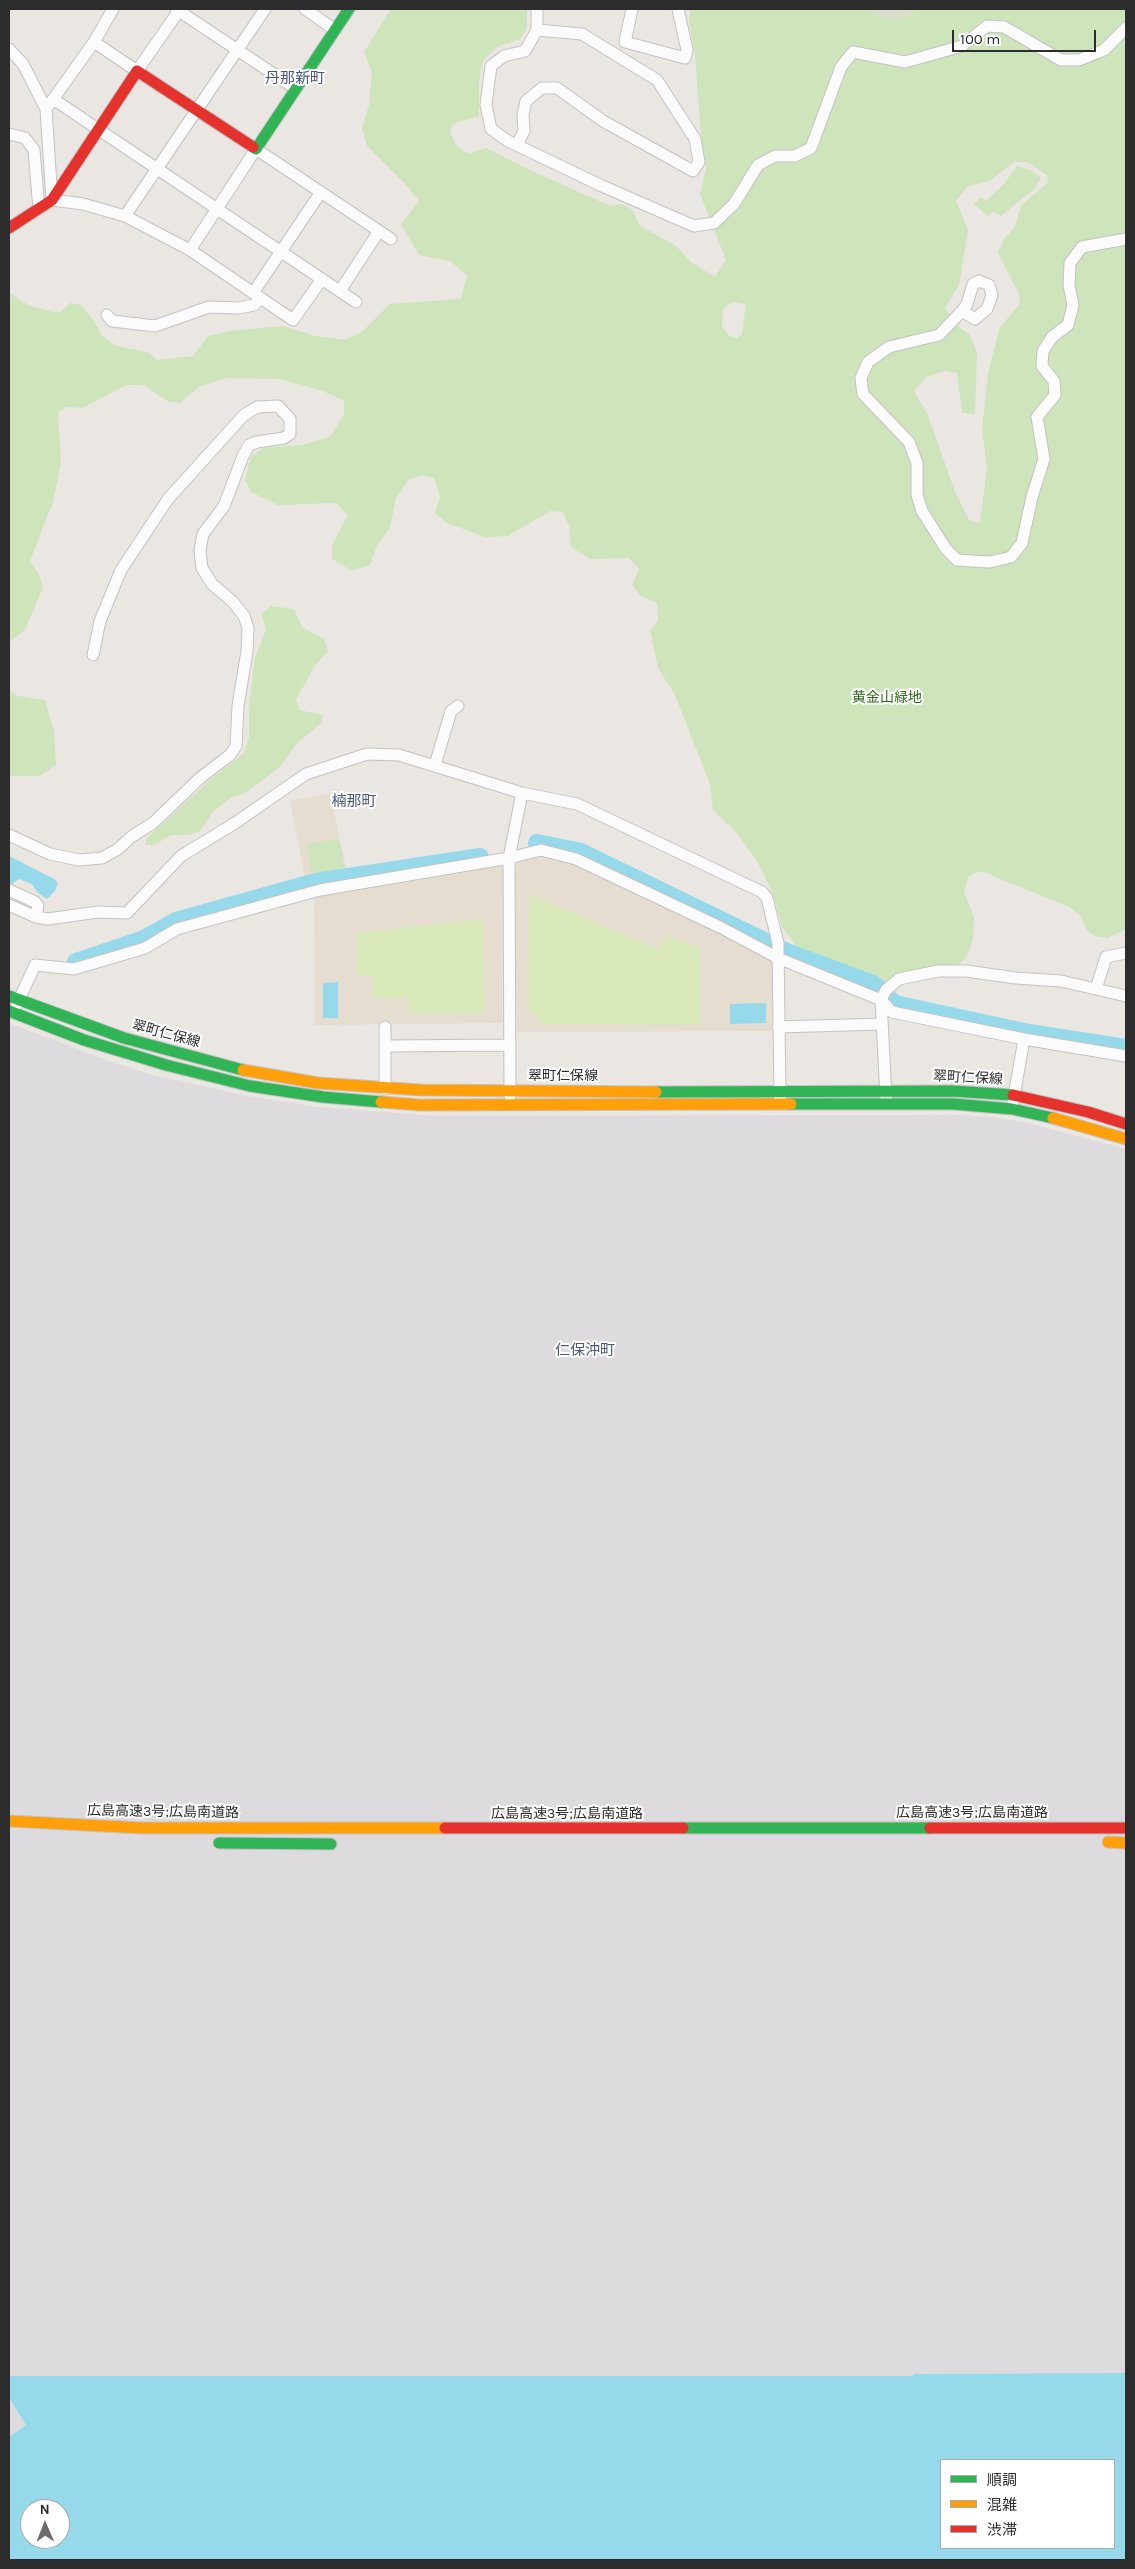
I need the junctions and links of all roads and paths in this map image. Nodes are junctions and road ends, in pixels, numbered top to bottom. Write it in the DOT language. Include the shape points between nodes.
graph roads {
  1 [pos="113,9"];
  2 [pos="178,9"];
  3 [pos="265,9"];
  4 [pos="305,9"];
  5 [pos="350,9"];
  6 [pos="537,9"];
  7 [pos="632,9"];
  8 [pos="678,9"];
  9 [pos="1126,28"];
  10 [pos="335,30"];
  11 [pos="537,30"];
  12 [pos="94,42"];
  13 [pos="9,49"];
  14 [pos="238,49"];
  15 [pos="137,71"];
  16 [pos="296,89"];
  17 [pos="53,99"];
  18 [pos="46,109"];
  19 [pos="198,111"];
  20 [pos="99,129"];
  21 [pos="9,134"];
  22 [pos="518,145"];
  23 [pos="256,148"];
  24 [pos="158,169"];
  25 [pos="320,192"];
  26 [pos="52,200"];
  27 [pos="39,209"];
  28 [pos="217,209"];
  29 [pos="125,216"];
  30 [pos="9,228"];
  31 [pos="379,231"];
  32 [pos="1126,238"];
  33 [pos="391,239"];
  34 [pos="190,250"];
  35 [pos="280,251"];
  36 [pos="322,279"];
  37 [pos="340,291"];
  38 [pos="257,295"];
  39 [pos="356,302"];
  40 [pos="962,311"];
  41 [pos="107,315"];
  42 [pos="93,655"];
  43 [pos="458,706"];
  44 [pos="434,765"];
  45 [pos="522,792"];
  46 [pos="9,835"];
  47 [pos="508,858"];
  48 [pos="9,890"];
  49 [pos="9,904"];
  50 [pos="36,917"];
  51 [pos="778,952"];
  52 [pos="1126,953"];
  53 [pos="1096,990"];
  54 [pos="883,996"];
  55 [pos="1126,996"];
  56 [pos="14,998"];
  57 [pos="11,1012"];
  58 [pos="882,1024"];
  59 [pos="778,1026"];
  60 [pos="384,1027"];
  61 [pos="1024,1039"];
  62 [pos="510,1045"];
  63 [pos="385,1046"];
  64 [pos="182,1054"];
  65 [pos="1126,1056"];
  66 [pos="178,1068"];
  67 [pos="385,1088"];
  68 [pos="510,1091"];
  69 [pos="886,1091"];
  70 [pos="779,1093"];
  71 [pos="1014,1095"];
  72 [pos="510,1105"];
  73 [pos="886,1105"];
  74 [pos="781,1106"];
  75 [pos="1012,1109"];
  76 [pos="1126,1124"];
  77 [pos="1126,1138"];
  78 [pos="9,1821"];
  79 [pos="1126,1828"];
  80 [pos="1103,1842"];
  81 [pos="207,1843"];
  82 [pos="1126,1843"];
  83 [pos="343,1844"];
  1 -- 12 [label="street"];
  2 -- 14 [label="street"];
  2 -- 15 [label="street"];
  3 -- 14 [label="street"];
  4 -- 10 [label="street"];
  5 -- 10 [label="main road"];
  6 -- 11 [label="street"];
  7 -- 8 [label="street" via="625,42 686,58 688,50"];
  9 -- 22 [label="street" via="1104,50 1078,60 1061,60 1004,27 987,26 962,46 905,62 853,52 841,67 811,148 795,156 775,156 758,165 734,204 714,223 694,226 671,218"];
  10 -- 16 [label="main road"];
  11 -- 22 [label="street" via="525,52 504,56 491,66 487,86 486,105 491,130"];
  11 -- 22 [label="street" via="582,34 657,80 695,139 699,162 693,171 603,121 556,88 542,88 526,101 524,131"];
  12 -- 15 [label="street"];
  12 -- 17 [label="street"];
  13 -- 18 [label="street" via="23,64"];
  14 -- 16 [label="street"];
  14 -- 19 [label="street"];
  15 -- 19 [label="main road"];
  15 -- 20 [label="main road"];
  16 -- 23 [label="main road"];
  17 -- 18 [label="street"];
  17 -- 20 [label="street"];
  18 -- 26 [label="street"];
  19 -- 23 [label="main road"];
  19 -- 24 [label="street"];
  20 -- 24 [label="street"];
  20 -- 26 [label="main road"];
  21 -- 27 [label="street" via="25,138 34,150"];
  23 -- 25 [label="street"];
  23 -- 28 [label="street"];
  24 -- 28 [label="street"];
  24 -- 29 [label="street"];
  25 -- 31 [label="street"];
  25 -- 35 [label="street"];
  26 -- 27 [label="main road"];
  26 -- 29 [label="street" via="83,204"];
  27 -- 30 [label="main road"];
  28 -- 34 [label="street"];
  28 -- 35 [label="street"];
  29 -- 34 [label="street"];
  31 -- 33 [label="street"];
  31 -- 37 [label="street"];
  32 -- 40 [label="street" via="1082,247 1070,263 1069,285 1073,305 1068,325 1052,337 1043,350 1042,366 1054,381 1055,395 1038,417 1038,435 1044,459 1022,543 1011,557 990,562 957,560 946,549 922,511 917,494 917,463 909,442 863,394 861,378 868,362 889,347 939,335"];
  34 -- 38 [label="street"];
  35 -- 36 [label="street"];
  35 -- 38 [label="street"];
  36 -- 37 [label="street"];
  36 -- 38 [label="street" via="293,320"];
  37 -- 39 [label="street"];
  38 -- 41 [label="street" via="254,305 209,307 155,326 112,321"];
  42 -- 46 [label="street" via="100,621 121,570 175,489 244,415 257,407 270,405 286,412 290,419 290,434 249,445 224,506 203,534 200,550 202,568 212,584 239,609 248,628 236,746 230,755 200,778 153,823 102,858 79,860 50,854"];
  43 -- 44 [label="street" via="451,711"];
  44 -- 45 [label="street"];
  44 -- 50 [label="street" via="398,755 367,754 306,774 181,856 127,913 98,912 48,919"];
  45 -- 47 [label="street"];
  45 -- 51 [label="street" via="578,804 762,892 767,898"];
  47 -- 51 [label="street" via="541,850 576,859"];
  47 -- 56 [label="street" via="320,890 177,929 146,948 74,969 35,965"];
  47 -- 62 [label="street"];
  48 -- 50 [label="street" via="35,902 38,906"];
  49 -- 50 [label="street"];
  51 -- 54 [label="street"];
  51 -- 59 [label="street"];
  52 -- 53 [label="street" via="1106,957"];
  53 -- 54 [label="street" via="1061,981 938,971 899,979"];
  53 -- 55 [label="street"];
  54 -- 58 [label="street"];
  54 -- 61 [label="street" via="892,1012"];
  56 -- 57 [label="street"];
  56 -- 64 [label="main road, 翠町仁保線" via="124,1038"];
  57 -- 66 [label="main road, 翠町仁保線" via="84,1040"];
  58 -- 59 [label="street"];
  58 -- 69 [label="street"];
  59 -- 70 [label="street"];
  60 -- 63 [label="street"];
  61 -- 65 [label="street"];
  61 -- 71 [label="street"];
  62 -- 63 [label="street"];
  62 -- 68 [label="street"];
  63 -- 67 [label="street"];
  64 -- 66 [label="street"];
  64 -- 67 [label="main road, 翠町仁保線" via="251,1072 318,1083"];
  66 -- 72 [label="main road, 翠町仁保線" via="250,1086 323,1097 420,1105"];
  67 -- 68 [label="main road, 翠町仁保線"];
  68 -- 70 [label="main road, 翠町仁保線"];
  68 -- 72 [label="street"];
  69 -- 70 [label="main road, 翠町仁保線"];
  69 -- 71 [label="main road, 翠町仁保線"];
  69 -- 73 [label="street"];
  70 -- 74 [label="street"];
  71 -- 75 [label="street"];
  71 -- 76 [label="main road, 翠町仁保線"];
  72 -- 74 [label="main road, 翠町仁保線"];
  73 -- 74 [label="main road, 翠町仁保線"];
  73 -- 75 [label="main road, 翠町仁保線" via="953,1104"];
  75 -- 77 [label="main road, 翠町仁保線"];
  78 -- 79 [label="main road, 広島高速3号;広島南道路" via="161,1828"];
  80 -- 82 [label="main road"];
  81 -- 83 [label="main road"];
}
